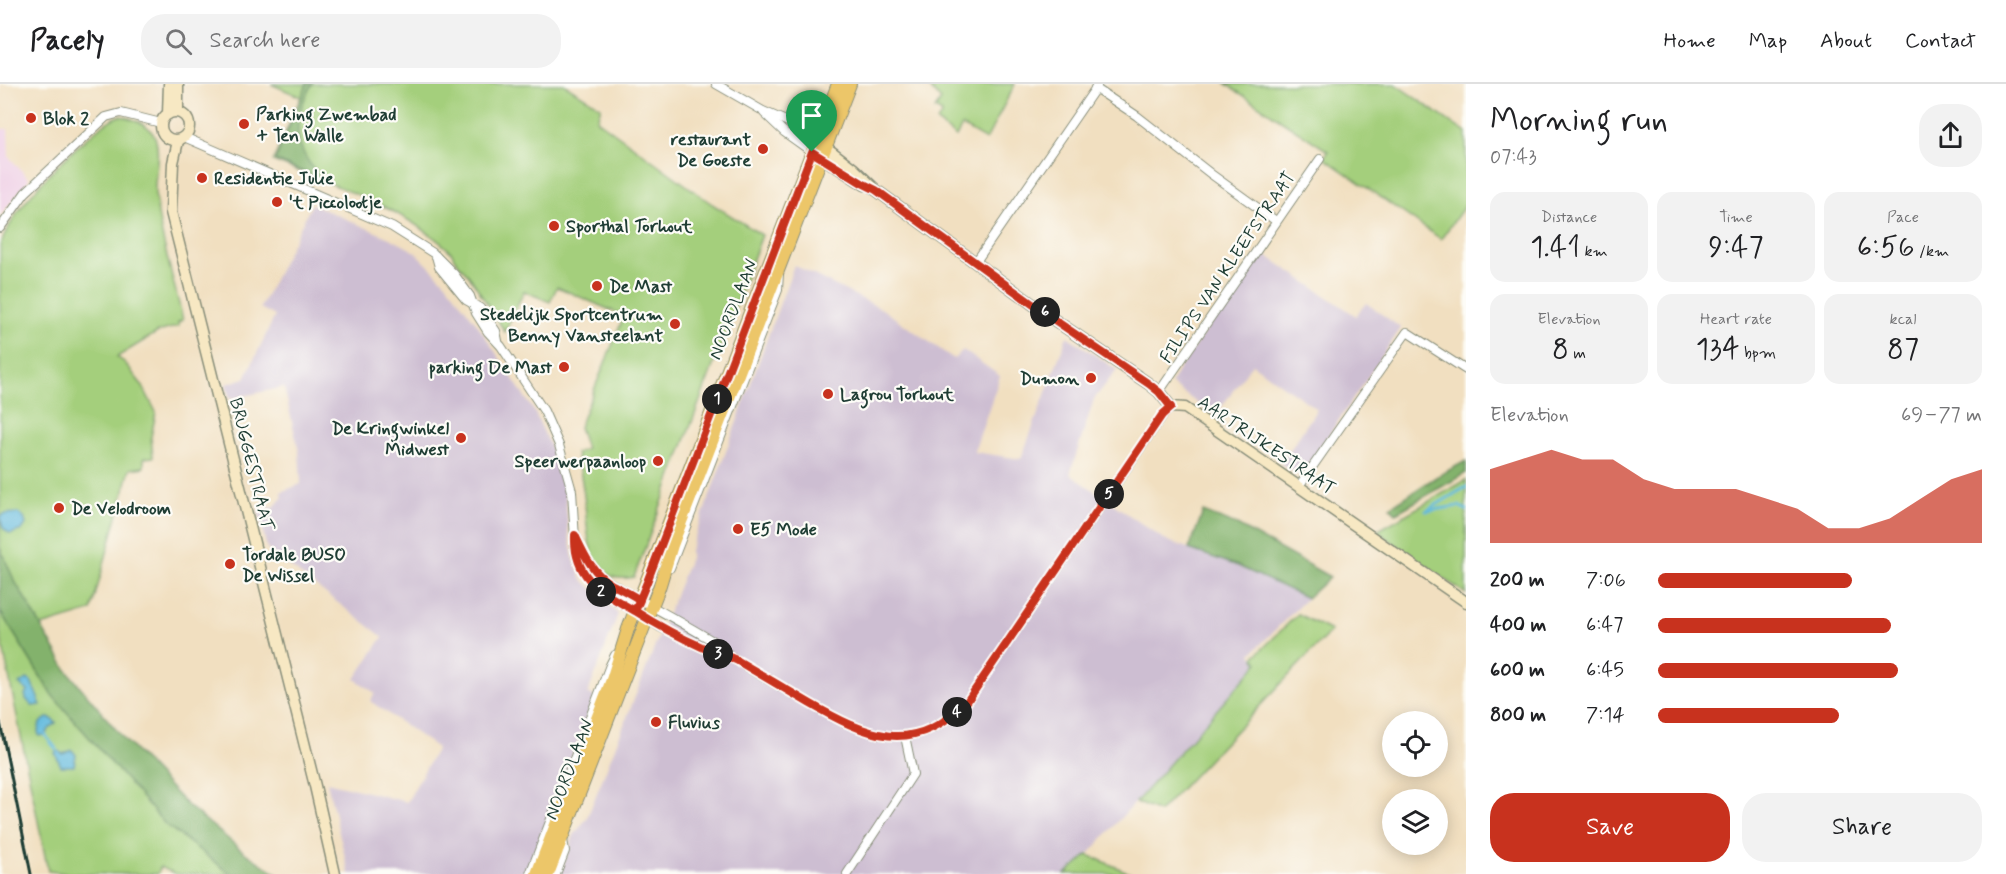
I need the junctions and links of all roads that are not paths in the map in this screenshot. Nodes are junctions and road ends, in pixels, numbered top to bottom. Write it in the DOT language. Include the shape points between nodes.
graph roads {
  1 [pos="169,84"];
  2 [pos="178,84"];
  3 [pos="716,84"];
  4 [pos="847,85"];
  5 [pos="1096,86"];
  6 [pos="763,111"];
  7 [pos="173,113"];
  8 [pos="161,123"];
  9 [pos="177,139"];
  10 [pos="819,149"];
  11 [pos="1320,159"];
  12 [pos="1276,221"];
  13 [pos="0,228"];
  14 [pos="975,263"];
  15 [pos="1466,370"];
  16 [pos="1159,392"];
  17 [pos="1171,407"];
  18 [pos="1299,486"];
  19 [pos="575,535"];
  20 [pos="1466,602"];
  21 [pos="638,605"];
  22 [pos="649,612"];
  23 [pos="622,647"];
  24 [pos="735,659"];
  25 [pos="905,736"];
  26 [pos="562,838"];
  27 [pos="334,874"];
  28 [pos="530,874"];
  29 [pos="537,874"];
  30 [pos="548,874"];
  31 [pos="556,874"];
  32 [pos="847,874"];
  1 -- 7 [label="street"];
  2 -- 7 [label="street"];
  3 -- 6 [label="street, AARTRIJKESTRAAT"];
  4 -- 10 [label="main road, NOORDLAAN"];
  5 -- 12 [label="street"];
  5 -- 14 [label="street"];
  6 -- 10 [label="street, AARTRIJKESTRAAT" via="784,132"];
  6 -- 10 [label="street, AARTRIJKESTRAAT" via="795,125"];
  7 -- 8 [label="street"];
  7 -- 9 [label="street" via="189,121 189,131"];
  8 -- 9 [label="street" via="162,131"];
  8 -- 13 [label="street" via="121,113 106,117 31,186"];
  9 -- 19 [label="street" via="392,227 454,273 488,332 540,405 560,445 572,491"];
  9 -- 27 [label="street, BRUGGESTRAAT" via="173,220"];
  10 -- 14 [label="street, AARTRIJKESTRAAT" via="854,169 876,190"];
  10 -- 21 [label="main road, NOORDLAAN"];
  10 -- 22 [label="main road, NOORDLAAN" via="779,269"];
  11 -- 12 [label="street, FILIPS VAN KLEEFSTRAAT"];
  12 -- 16 [label="street, FILIPS VAN KLEEFSTRAAT"];
  14 -- 16 [label="street, AARTRIJKESTRAAT"];
  15 -- 18 [label="street" via="1407,332"];
  16 -- 17 [label="street, AARTRIJKESTRAAT"];
  17 -- 18 [label="street, AARTRIJKESTRAAT" via="1185,408"];
  17 -- 25 [label="street" via="966,703 937,726"];
  18 -- 20 [label="street, AARTRIJKESTRAAT"];
  19 -- 21 [label="street" via="588,562"];
  19 -- 21 [label="street" via="576,555 591,582 606,595"];
  21 -- 22 [label="street"];
  21 -- 22 [label="street"];
  21 -- 23 [label="main road, NOORDLAAN"];
  22 -- 24 [label="street" via="714,642"];
  22 -- 24 [label="street" via="660,627"];
  22 -- 26 [label="main road, NOORDLAAN"];
  23 -- 28 [label="street, NOORDLAAN" via="610,665"];
  23 -- 29 [label="main road, NOORDLAAN"];
  24 -- 25 [label="street" via="859,729"];
  25 -- 32 [label="street" via="913,774"];
  26 -- 30 [label="main road, NOORDLAAN"];
  26 -- 31 [label="street, NOORDLAAN" via="565,851"];
}
